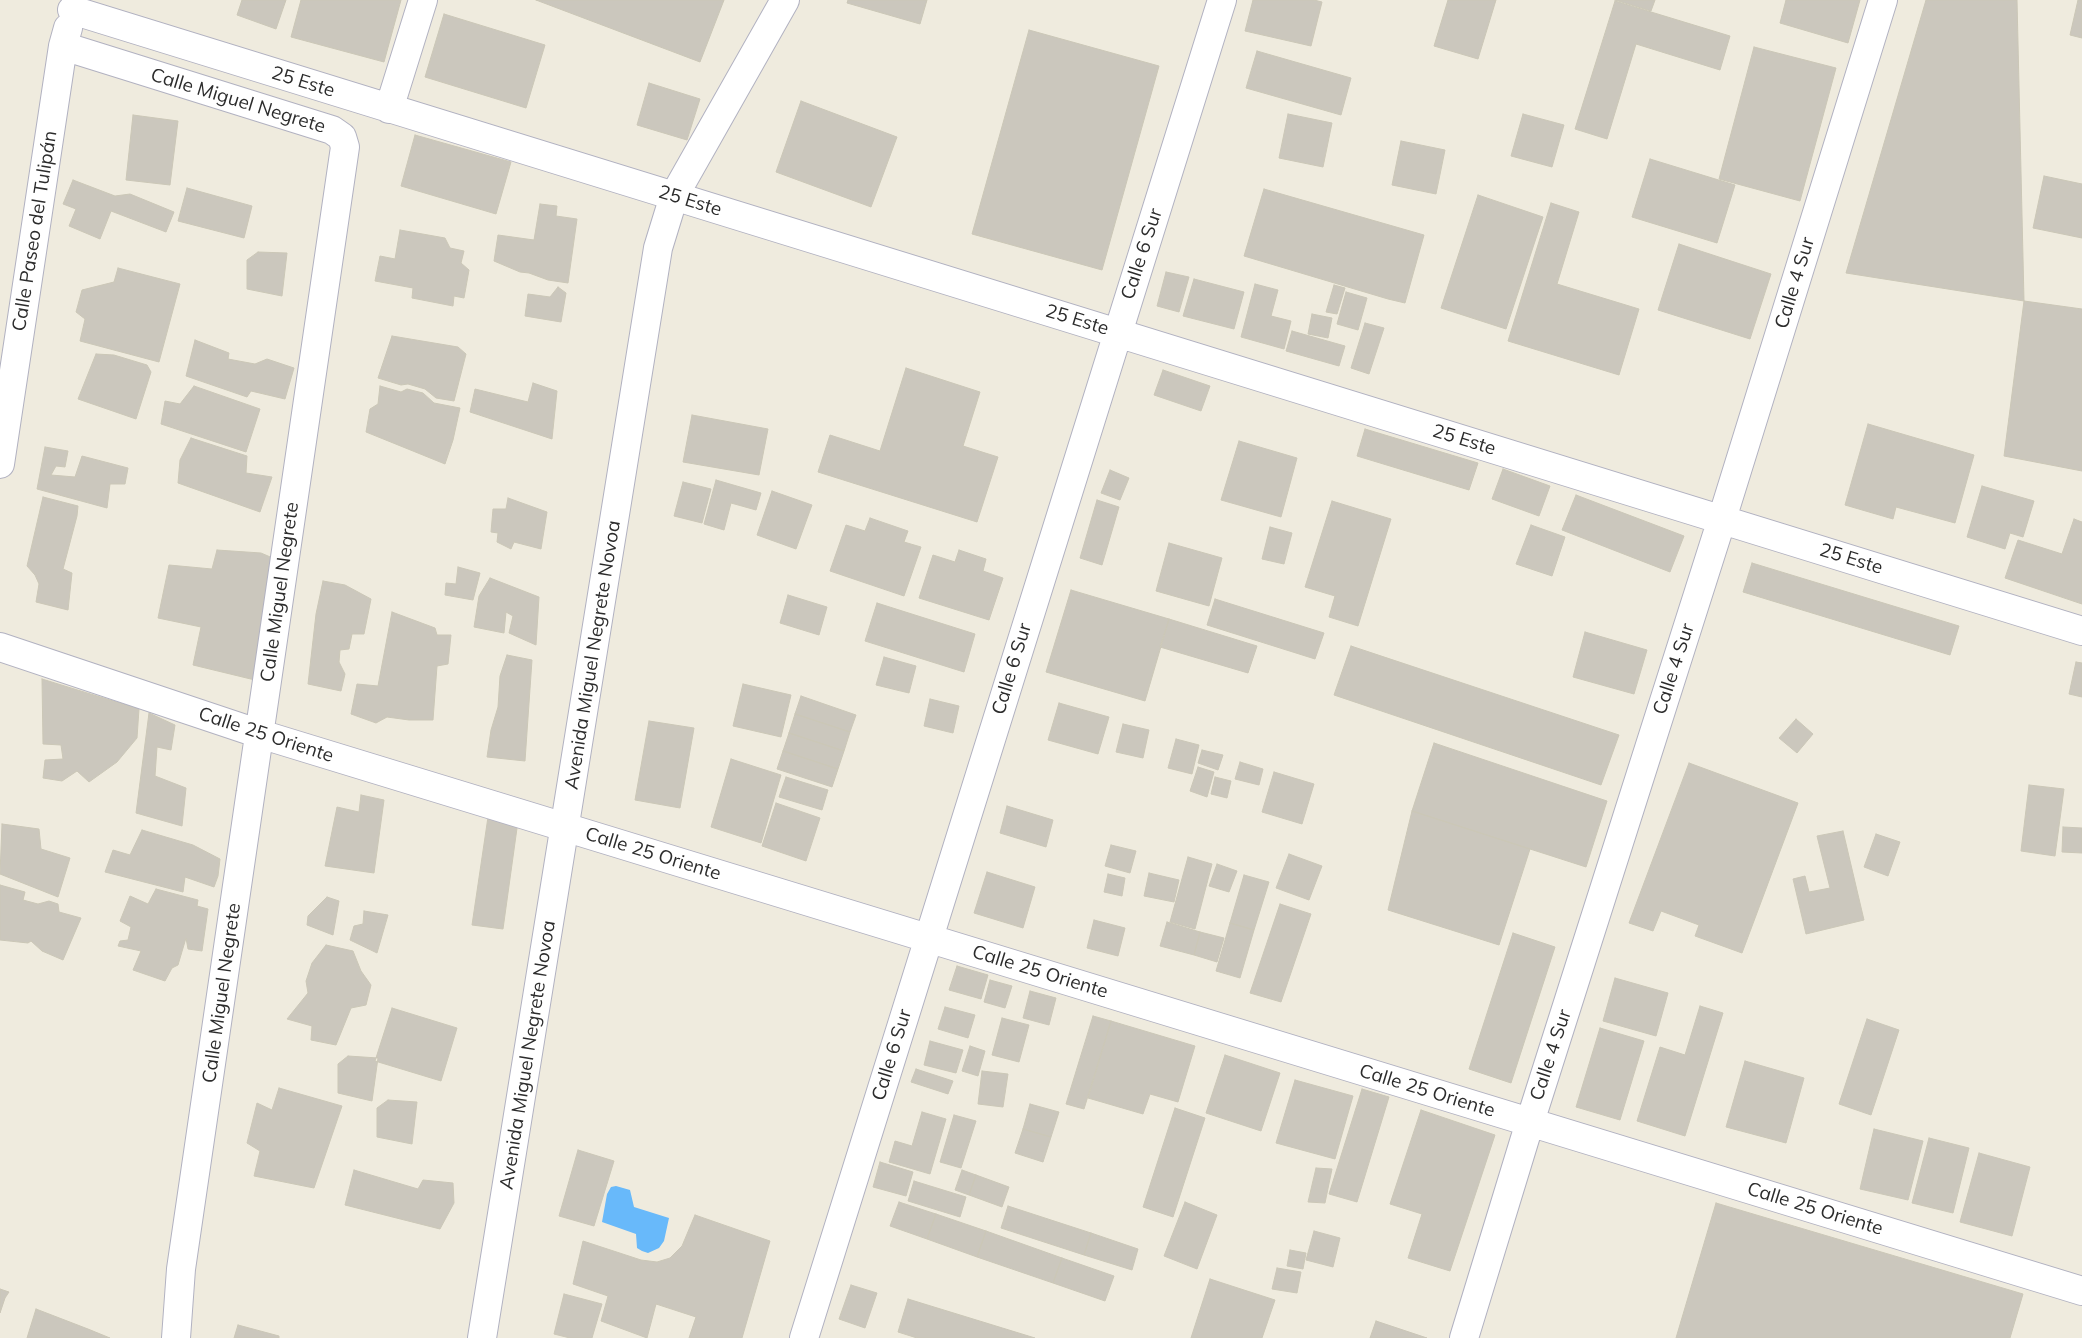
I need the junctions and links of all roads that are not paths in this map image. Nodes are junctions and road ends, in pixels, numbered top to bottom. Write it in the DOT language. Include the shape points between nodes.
graph roads {
  1 [pos="422,0"];
  2 [pos="786,0"];
  3 [pos="1222,0"];
  4 [pos="1883,0"];
  5 [pos="74,5"];
  6 [pos="63,46"];
  7 [pos="389,108"];
  8 [pos="674,196"];
  9 [pos="1117,333"];
  10 [pos="0,464"];
  11 [pos="1722,520"];
  12 [pos="2082,630"];
  13 [pos="0,647"];
  14 [pos="260,734"];
  15 [pos="565,827"];
  16 [pos="928,938"];
  17 [pos="1530,1122"];
  18 [pos="2082,1291"];
  19 [pos="176,1338"];
  20 [pos="482,1338"];
  21 [pos="804,1338"];
  22 [pos="1464,1338"];
  1 -- 7 [label="street"];
  2 -- 8 [label="street, Avenida Miguel Negrete Novoa"];
  3 -- 9 [label="street, Calle 6 Sur"];
  4 -- 11 [label="street, Calle 4 Sur"];
  5 -- 6 [label="street, Calle Paseo del Tulipán"];
  5 -- 7 [label="street, 25 Este"];
  6 -- 10 [label="street, Calle Paseo del Tulipán"];
  6 -- 14 [label="street, Calle Miguel Negrete" via="332,130 342,137 345,147"];
  7 -- 8 [label="street, 25 Este"];
  8 -- 9 [label="street, 25 Este"];
  8 -- 15 [label="street, Avenida Miguel Negrete Novoa" via="658,248"];
  9 -- 11 [label="street, 25 Este"];
  9 -- 16 [label="street, Calle 6 Sur"];
  11 -- 12 [label="street, 25 Este"];
  11 -- 17 [label="street, Calle 4 Sur"];
  13 -- 14 [label="street, Calle 25 Oriente"];
  14 -- 15 [label="street, Calle 25 Oriente"];
  14 -- 19 [label="street, Calle Miguel Negrete" via="182,1270"];
  15 -- 16 [label="street, Calle 25 Oriente"];
  15 -- 20 [label="street, Avenida Miguel Negrete Novoa"];
  16 -- 17 [label="street, Calle 25 Oriente"];
  16 -- 21 [label="street, Calle 6 Sur"];
  17 -- 18 [label="street, Calle 25 Oriente"];
  17 -- 22 [label="street, Calle 4 Sur"];
}
